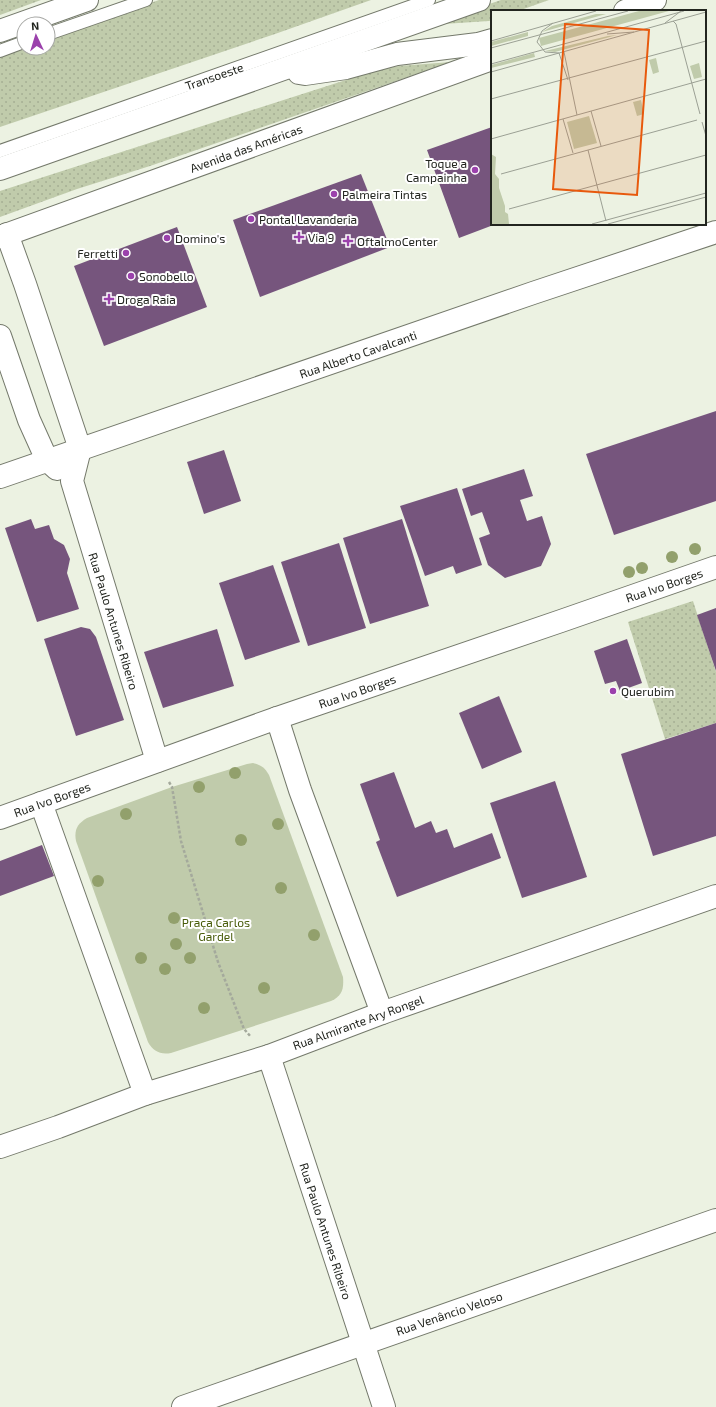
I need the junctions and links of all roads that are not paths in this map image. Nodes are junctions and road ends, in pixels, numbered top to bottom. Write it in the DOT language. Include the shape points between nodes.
graph roads {
  1 [pos="87,0"];
  2 [pos="146,0"];
  3 [pos="429,0"];
  4 [pos="479,0"];
  5 [pos="655,0"];
  6 [pos="628,10"];
  7 [pos="0,31"];
  8 [pos="56,31"];
  9 [pos="491,40"];
  10 [pos="16,45"];
  11 [pos="0,51"];
  12 [pos="491,59"];
  13 [pos="277,72"];
  14 [pos="0,151"];
  15 [pos="0,168"];
  16 [pos="716,232"];
  17 [pos="4,236"];
  18 [pos="0,336"];
  19 [pos="80,449"];
  20 [pos="47,460"];
  21 [pos="0,477"];
  22 [pos="72,481"];
  23 [pos="716,567"];
  24 [pos="277,718"];
  25 [pos="157,761"];
  26 [pos="41,803"];
  27 [pos="0,818"];
  28 [pos="716,896"];
  29 [pos="382,1013"];
  30 [pos="269,1056"];
  31 [pos="145,1094"];
  32 [pos="0,1148"];
  33 [pos="716,1220"];
  34 [pos="363,1343"];
  35 [pos="184,1407"];
  36 [pos="384,1407"];
  1 -- 7 [label="main road"];
  2 -- 8 [label="lane"];
  3 -- 14 [label="lane, Transoeste"];
  4 -- 13 [label="main road"];
  5 -- 6 [label="main road"];
  9 -- 13 [label="main road" via="397,54 346,68 305,74"];
  10 -- 11 [label="lane"];
  12 -- 17 [label="main road, Avenida das Américas"];
  13 -- 15 [label="main road"];
  16 -- 19 [label="main road, Rua Alberto Cavalcanti"];
  17 -- 19 [label="main road" via="24,279"];
  18 -- 20 [label="main road" via="29,420"];
  19 -- 20 [label="main road, Rua Alberto Cavalcanti"];
  19 -- 22 [label="main road"];
  20 -- 21 [label="main road, Rua Alberto Cavalcanti"];
  20 -- 22 [label="main road"];
  22 -- 25 [label="main road, Rua Paulo Antunes Ribeiro"];
  23 -- 24 [label="main road, Rua Ivo Borges"];
  24 -- 25 [label="main road, Rua Ivo Borges"];
  24 -- 29 [label="main road" via="300,790"];
  25 -- 26 [label="main road, Rua Ivo Borges"];
  26 -- 27 [label="main road, Rua Ivo Borges"];
  26 -- 31 [label="main road"];
  28 -- 29 [label="main road, Rua Almirante Ary Rongel"];
  29 -- 30 [label="main road, Rua Almirante Ary Rongel"];
  30 -- 31 [label="main road, Rua Almirante Ary Rongel"];
  30 -- 34 [label="main road, Rua Paulo Antunes Ribeiro"];
  31 -- 32 [label="main road, Rua Almirante Ary Rongel"];
  33 -- 34 [label="main road, Rua Venâncio Veloso"];
  34 -- 35 [label="main road, Rua Venâncio Veloso"];
  34 -- 36 [label="main road, Rua Paulo Antunes Ribeiro"];
}
